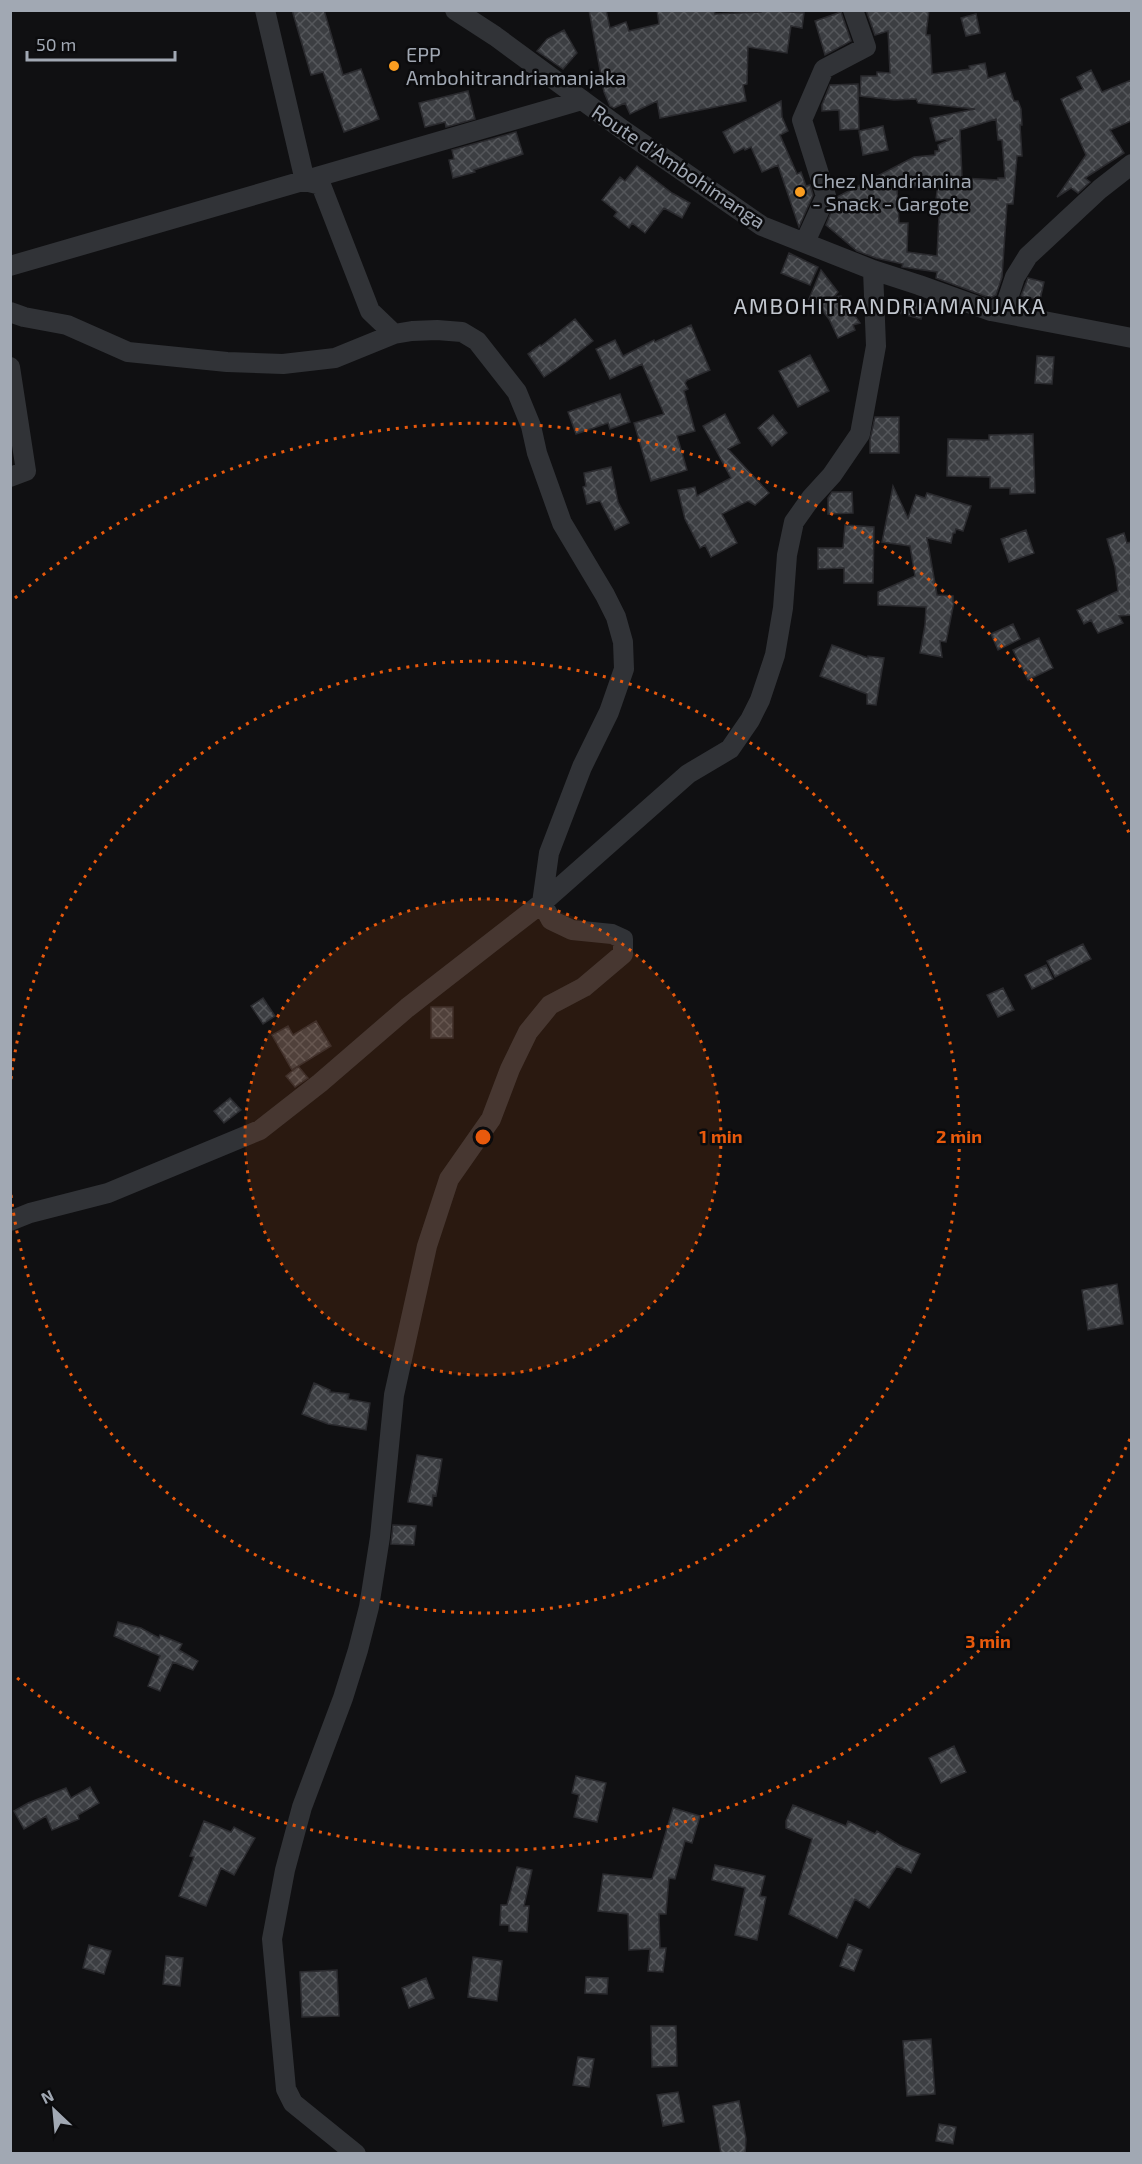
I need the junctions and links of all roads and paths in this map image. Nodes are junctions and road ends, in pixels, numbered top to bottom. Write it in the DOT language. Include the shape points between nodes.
graph roads {
  1 [pos="265,10"];
  2 [pos="455,10"];
  3 [pos="853,10"];
  4 [pos="582,100"];
  5 [pos="1131,164"];
  6 [pos="305,181"];
  7 [pos="805,242"];
  8 [pos="10,266"];
  9 [pos="873,270"];
  10 [pos="991,311"];
  11 [pos="10,312"];
  12 [pos="394,334"];
  13 [pos="1131,338"];
  14 [pos="10,367"];
  15 [pos="10,477"];
  16 [pos="542,903"];
  17 [pos="10,1221"];
  18 [pos="356,2154"];
  1 -- 6 [label="street"];
  2 -- 4 [label="street, Route d'Ambohimanga"];
  3 -- 7 [label="street" via="866,47 824,69 802,120 826,196"];
  4 -- 6 [label="street"];
  4 -- 7 [label="street, Route d'Ambohimanga" via="762,226"];
  5 -- 10 [label="street" via="1028,256 1014,277 1006,304"];
  6 -- 8 [label="street"];
  6 -- 12 [label="street" via="321,184 370,311"];
  7 -- 9 [label="street, Route d'Ambohimanga"];
  9 -- 10 [label="street, Route d'Ambohimanga"];
  9 -- 16 [label="street" via="876,346 860,434 795,522 787,555 775,655 750,720 730,749 688,774"];
  10 -- 13 [label="street, Route d'Ambohimanga"];
  11 -- 12 [label="street" via="67,325 128,352 227,362 283,364 335,358"];
  12 -- 16 [label="street" via="462,332 477,341 494,360 517,392 562,524 605,595 623,642 624,669 549,854"];
  14 -- 15 [label="street" via="26,471"];
  16 -- 17 [label="street" via="260,1130 108,1193"];
  16 -- 18 [label="street" via="551,920 572,930 612,934 623,939 623,954 584,987 550,1005 528,1032 491,1119 449,1179 427,1246 394,1395 369,1607 343,1698 302,1807 272,1940 286,2089 293,2103"];
}
